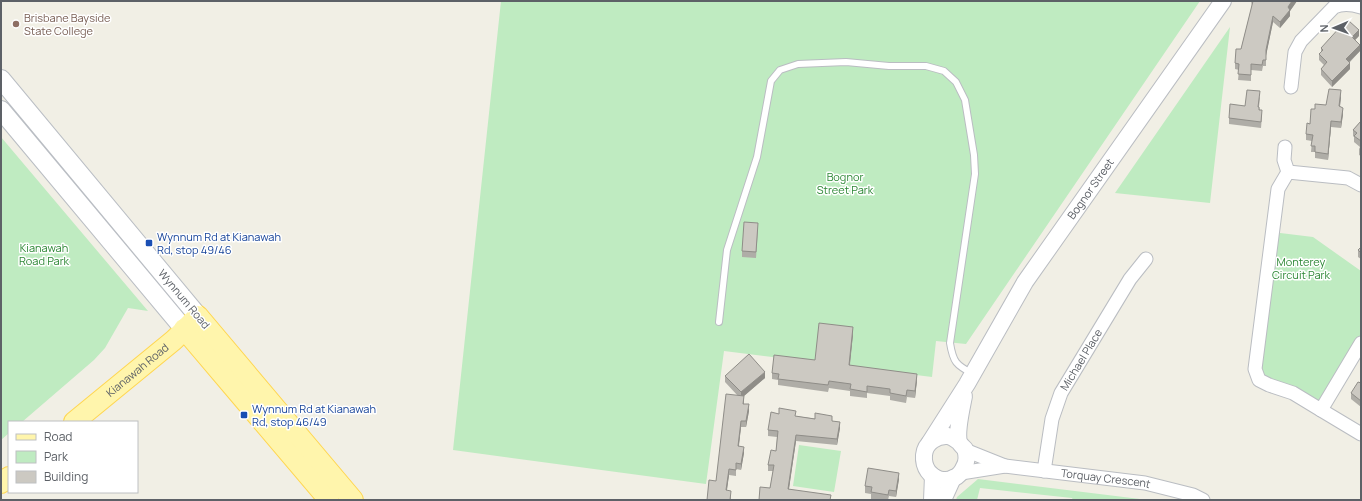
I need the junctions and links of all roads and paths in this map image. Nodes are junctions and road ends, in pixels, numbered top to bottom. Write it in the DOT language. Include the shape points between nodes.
graph roads {
  1 [pos="1223,1"];
  2 [pos="1361,7"];
  3 [pos="1,79"];
  4 [pos="1291,87"];
  5 [pos="1,110"];
  6 [pos="1285,147"];
  7 [pos="1288,172"];
  8 [pos="1361,185"];
  9 [pos="1146,259"];
  10 [pos="719,322"];
  11 [pos="191,323"];
  12 [pos="1361,343"];
  13 [pos="970,379"];
  14 [pos="1321,410"];
  15 [pos="75,421"];
  16 [pos="1361,434"];
  17 [pos="930,442"];
  18 [pos="962,446"];
  19 [pos="1005,466"];
  20 [pos="1044,471"];
  21 [pos="933,476"];
  22 [pos="957,476"];
  23 [pos="329,500"];
  24 [pos="353,500"];
  25 [pos="932,500"];
  26 [pos="943,500"];
  27 [pos="1203,500"];
  1 -- 13 [label="street, Bognor Street" via="1026,282"];
  2 -- 4 [label="street" via="1352,4 1334,7 1301,41 1295,52"];
  3 -- 11 [label="main road, Wynnum Road"];
  5 -- 11 [label="main road, Wynnum Road"];
  6 -- 7 [label="street" via="1284,160"];
  7 -- 8 [label="street" via="1348,178"];
  7 -- 14 [label="street" via="1278,189 1255,369 1259,380 1293,392"];
  9 -- 20 [label="street, Michael Place" via="1130,279 1061,393 1052,419"];
  10 -- 13 [label="lane" via="727,250 757,157 771,81 780,70 798,64 846,62 926,66 944,71 956,82 965,100 974,155 975,174 950,343 952,356"];
  11 -- 15 [label="main road, Kianawah Road"];
  11 -- 23 [label="main road, Wynnum Road"];
  11 -- 24 [label="main road, Wynnum Road"];
  12 -- 14 [label="street"];
  13 -- 17 [label="street, Bognor Street"];
  13 -- 18 [label="street, Bognor Street" via="960,417"];
  14 -- 16 [label="street"];
  17 -- 18 [label="street" via="940,436 948,436"];
  17 -- 21 [label="street, Bognor Street" via="924,451 924,462 926,470"];
  18 -- 19 [label="street, Torquay Crescent"];
  18 -- 22 [label="street, Bognor Street" via="966,462"];
  19 -- 20 [label="street, Torquay Crescent"];
  19 -- 22 [label="street, Torquay Crescent"];
  20 -- 27 [label="street, Torquay Crescent" via="1145,483"];
  21 -- 22 [label="street" via="941,479"];
  21 -- 25 [label="street"];
  22 -- 26 [label="street, Bognor Street"];
}
